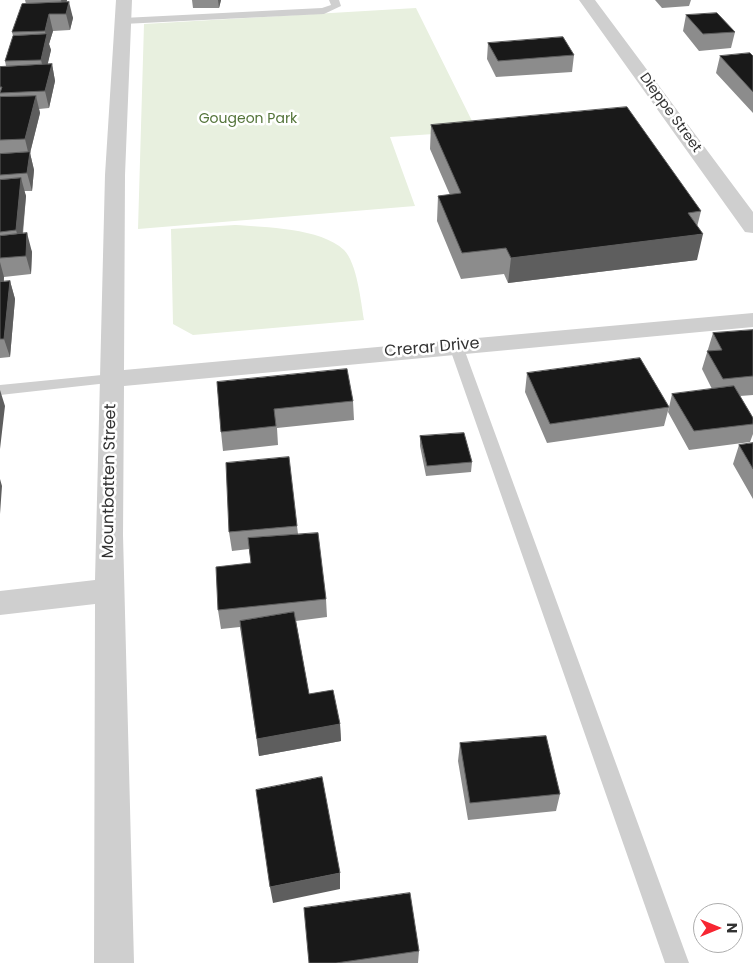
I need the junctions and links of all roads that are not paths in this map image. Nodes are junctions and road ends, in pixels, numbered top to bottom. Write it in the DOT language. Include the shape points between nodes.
graph roads {
  1 [pos="334,0"];
  2 [pos="587,0"];
  3 [pos="124,10"];
  4 [pos="753,227"];
  5 [pos="753,320"];
  6 [pos="456,346"];
  7 [pos="112,379"];
  8 [pos="0,390"];
  9 [pos="108,590"];
  10 [pos="0,603"];
  11 [pos="114,963"];
  12 [pos="678,963"];
  1 -- 3 [label="lane" via="336,6 324,11"];
  2 -- 4 [label="street, Dieppe Street"];
  3 -- 7 [label="street, Mountbatten Street" via="115,175"];
  5 -- 6 [label="street, Crerar Drive"];
  6 -- 7 [label="street, Crerar Drive"];
  6 -- 12 [label="lane"];
  7 -- 8 [label="lane"];
  7 -- 9 [label="street, Mountbatten Street"];
  9 -- 10 [label="street"];
  9 -- 11 [label="street, Mountbatten Street"];
}
